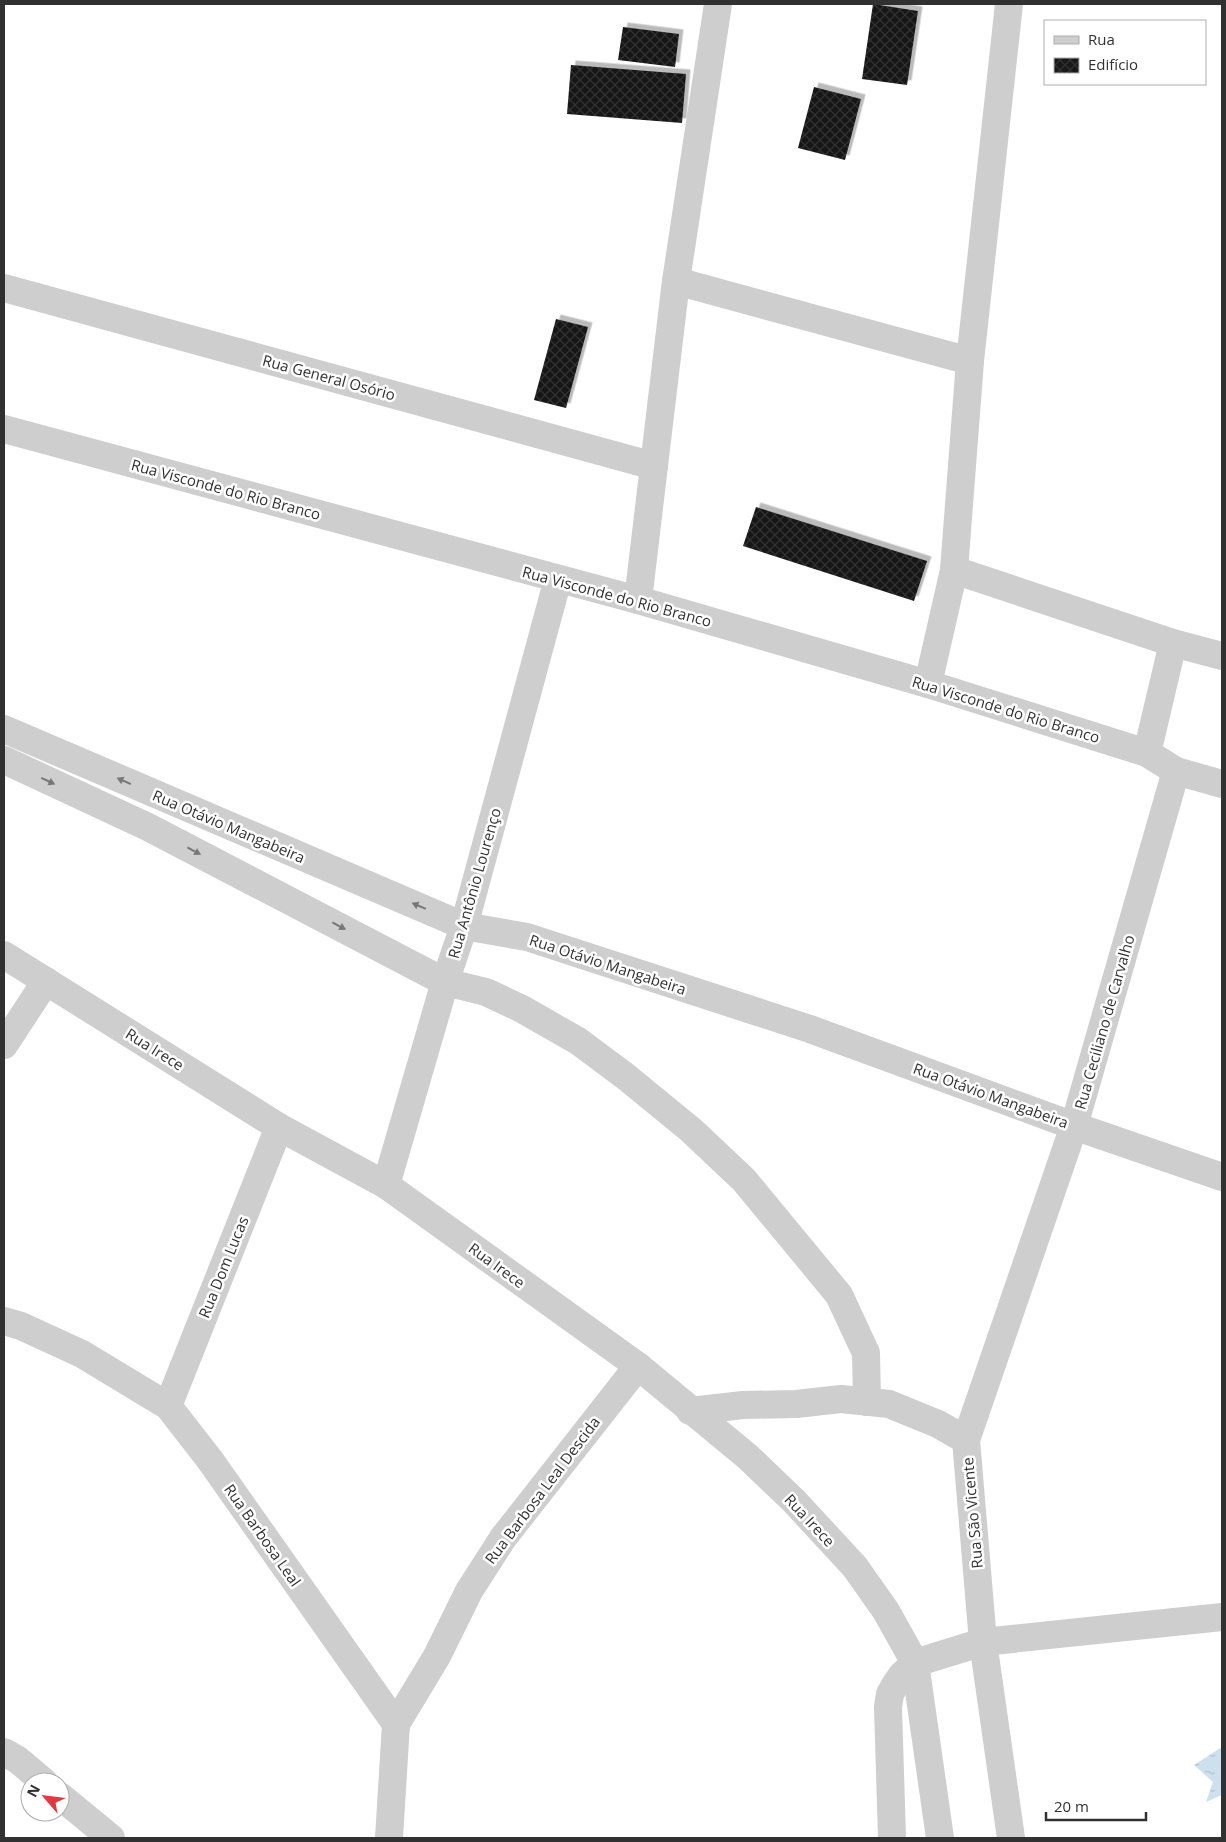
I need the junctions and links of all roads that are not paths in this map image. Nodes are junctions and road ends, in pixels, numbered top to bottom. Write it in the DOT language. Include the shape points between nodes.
graph roads {
  1 [pos="718,4"];
  2 [pos="1009,4"];
  3 [pos="676,281"];
  4 [pos="4,288"];
  5 [pos="970,361"];
  6 [pos="4,429"];
  7 [pos="654,466"];
  8 [pos="954,570"];
  9 [pos="558,580"];
  10 [pos="638,600"];
  11 [pos="1173,643"];
  12 [pos="1222,656"];
  13 [pos="928,684"];
  14 [pos="4,729"];
  15 [pos="1147,753"];
  16 [pos="4,760"];
  17 [pos="1176,771"];
  18 [pos="1222,784"];
  19 [pos="464,926"];
  20 [pos="4,955"];
  21 [pos="46,981"];
  22 [pos="445,982"];
  23 [pos="4,1045"];
  24 [pos="1074,1126"];
  25 [pos="279,1127"];
  26 [pos="1222,1177"];
  27 [pos="386,1185"];
  28 [pos="4,1321"];
  29 [pos="638,1366"];
  30 [pos="867,1402"];
  31 [pos="168,1406"];
  32 [pos="690,1411"];
  33 [pos="966,1440"];
  34 [pos="1222,1617"];
  35 [pos="982,1642"];
  36 [pos="914,1663"];
  37 [pos="396,1724"];
  38 [pos="4,1752"];
  39 [pos="32,1772"];
  40 [pos="70,1804"];
  41 [pos="111,1838"];
  42 [pos="389,1838"];
  43 [pos="892,1838"];
  44 [pos="940,1838"];
  45 [pos="1011,1838"];
  1 -- 3 [label="street"];
  2 -- 5 [label="street"];
  3 -- 5 [label="street"];
  3 -- 7 [label="street"];
  4 -- 7 [label="street, Rua General Osório"];
  5 -- 8 [label="street"];
  6 -- 9 [label="street, Rua Visconde do Rio Branco"];
  7 -- 10 [label="street"];
  8 -- 11 [label="street"];
  8 -- 13 [label="street"];
  9 -- 10 [label="street, Rua Visconde do Rio Branco"];
  9 -- 19 [label="street, Rua Antônio Lourenço"];
  10 -- 13 [label="street, Rua Visconde do Rio Branco"];
  11 -- 12 [label="street"];
  11 -- 15 [label="street"];
  13 -- 15 [label="street, Rua Visconde do Rio Branco"];
  19 -- 14 [label="street, Rua Otávio Mangabeira, one-way"];
  15 -- 17 [label="street, Rua Visconde do Rio Branco"];
  16 -- 22 [label="street, one-way" via="148,827"];
  17 -- 18 [label="street, Rua Visconde do Rio Branco"];
  17 -- 24 [label="street, Rua Ceciliano de Carvalho"];
  19 -- 22 [label="street, Rua Antônio Lourenço"];
  19 -- 24 [label="street, Rua Otávio Mangabeira" via="527,937 800,1026"];
  20 -- 21 [label="street, Rua Irece"];
  21 -- 23 [label="street"];
  21 -- 25 [label="street, Rua Irece"];
  22 -- 27 [label="street, Rua Antônio Lourenço"];
  22 -- 30 [label="street" via="495,996 578,1040 691,1130 744,1180 839,1295 866,1353"];
  24 -- 26 [label="street, Rua Otávio Mangabeira"];
  24 -- 33 [label="street, Rua Ceciliano de Carvalho"];
  25 -- 27 [label="street, Rua Irece"];
  25 -- 31 [label="street, Rua Dom Lucas"];
  27 -- 29 [label="street, Rua Irece"];
  28 -- 31 [label="street, Rua Barbosa Leal" via="82,1354"];
  29 -- 32 [label="street, Rua Irece"];
  29 -- 37 [label="street, Rua Barbosa Leal Descida" via="503,1538 469,1590 437,1656"];
  30 -- 32 [label="street, Rua São Vicente" via="842,1399"];
  30 -- 33 [label="street, Rua São Vicente" via="889,1404 938,1424"];
  31 -- 37 [label="street, Rua Barbosa Leal" via="210,1460"];
  32 -- 36 [label="street, Rua Irece" via="754,1463 855,1567 886,1610"];
  33 -- 35 [label="street, Rua São Vicente"];
  34 -- 35 [label="street"];
  35 -- 36 [label="street"];
  35 -- 45 [label="street, Rua São Vicente"];
  36 -- 43 [label="street" via="895,1685 888,1707"];
  36 -- 44 [label="street"];
  37 -- 42 [label="street"];
  38 -- 39 [label="street"];
  40 -- 41 [label="street"];
}
